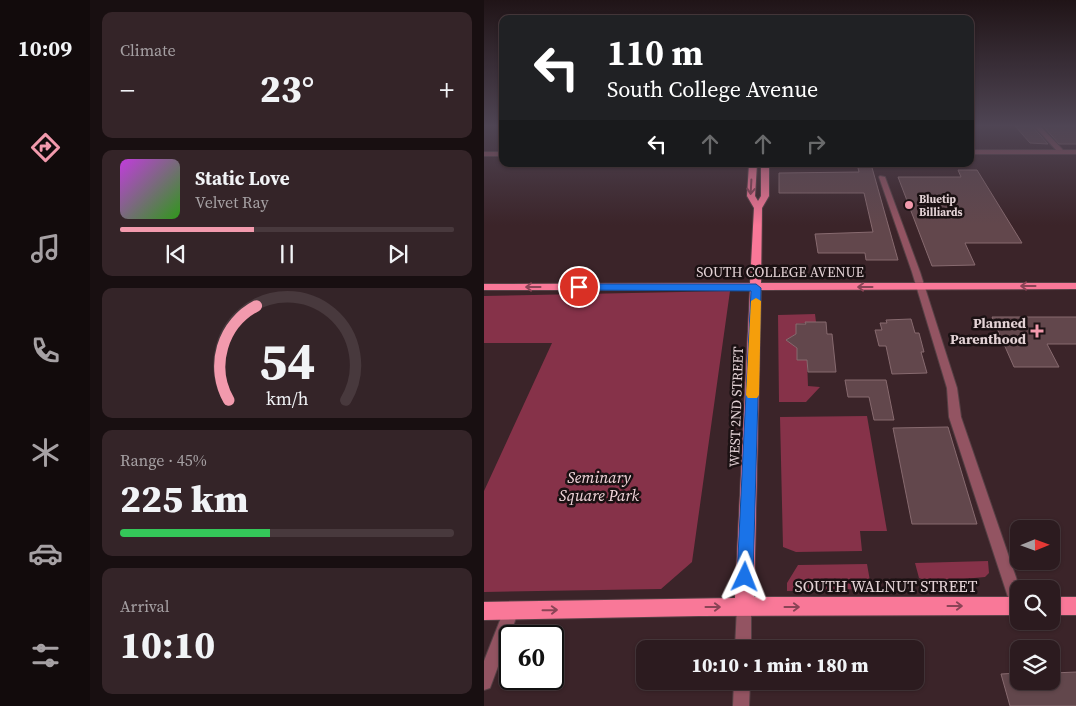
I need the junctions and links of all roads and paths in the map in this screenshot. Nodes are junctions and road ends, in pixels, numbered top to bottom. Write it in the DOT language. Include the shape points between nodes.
graph roads {
  1 [pos="752,167"];
  2 [pos="765,167"];
  3 [pos="882,177"];
  4 [pos="758,208"];
  5 [pos="1076,286"];
  6 [pos="484,287"];
  7 [pos="921,287"];
  8 [pos="756,288"];
  9 [pos="1010,582"];
  10 [pos="1010,606"];
  11 [pos="1060,606"];
  12 [pos="1076,606"];
  13 [pos="744,607"];
  14 [pos="512,610"];
  15 [pos="484,611"];
  16 [pos="743,640"];
  17 [pos="484,682"];
  18 [pos="742,690"];
  19 [pos="741,706"];
  1 -- 2 [label="main road"];
  1 -- 4 [label="main road, WEST 2ND STREET, one-way" via="751,196"];
  2 -- 4 [label="main road, WEST 2ND STREET" via="765,196"];
  3 -- 7 [label="street"];
  4 -- 8 [label="main road, WEST 2ND STREET"];
  5 -- 7 [label="main road, SOUTH COLLEGE AVENUE, one-way"];
  8 -- 6 [label="main road, SOUTH COLLEGE AVENUE, one-way"];
  7 -- 8 [label="main road, SOUTH COLLEGE AVENUE, one-way"];
  7 -- 9 [label="street" via="952,388 955,417"];
  8 -- 13 [label="main road, WEST 2ND STREET"];
  13 -- 10 [label="main road, SOUTH WALNUT STREET, one-way"];
  11 -- 12 [label="main road"];
  14 -- 13 [label="main road, SOUTH WALNUT STREET, one-way"];
  13 -- 16 [label="street"];
  14 -- 15 [label="main road, SOUTH WALNUT STREET"];
  14 -- 17 [label="street"];
  18 -- 19 [label="street"];
}
